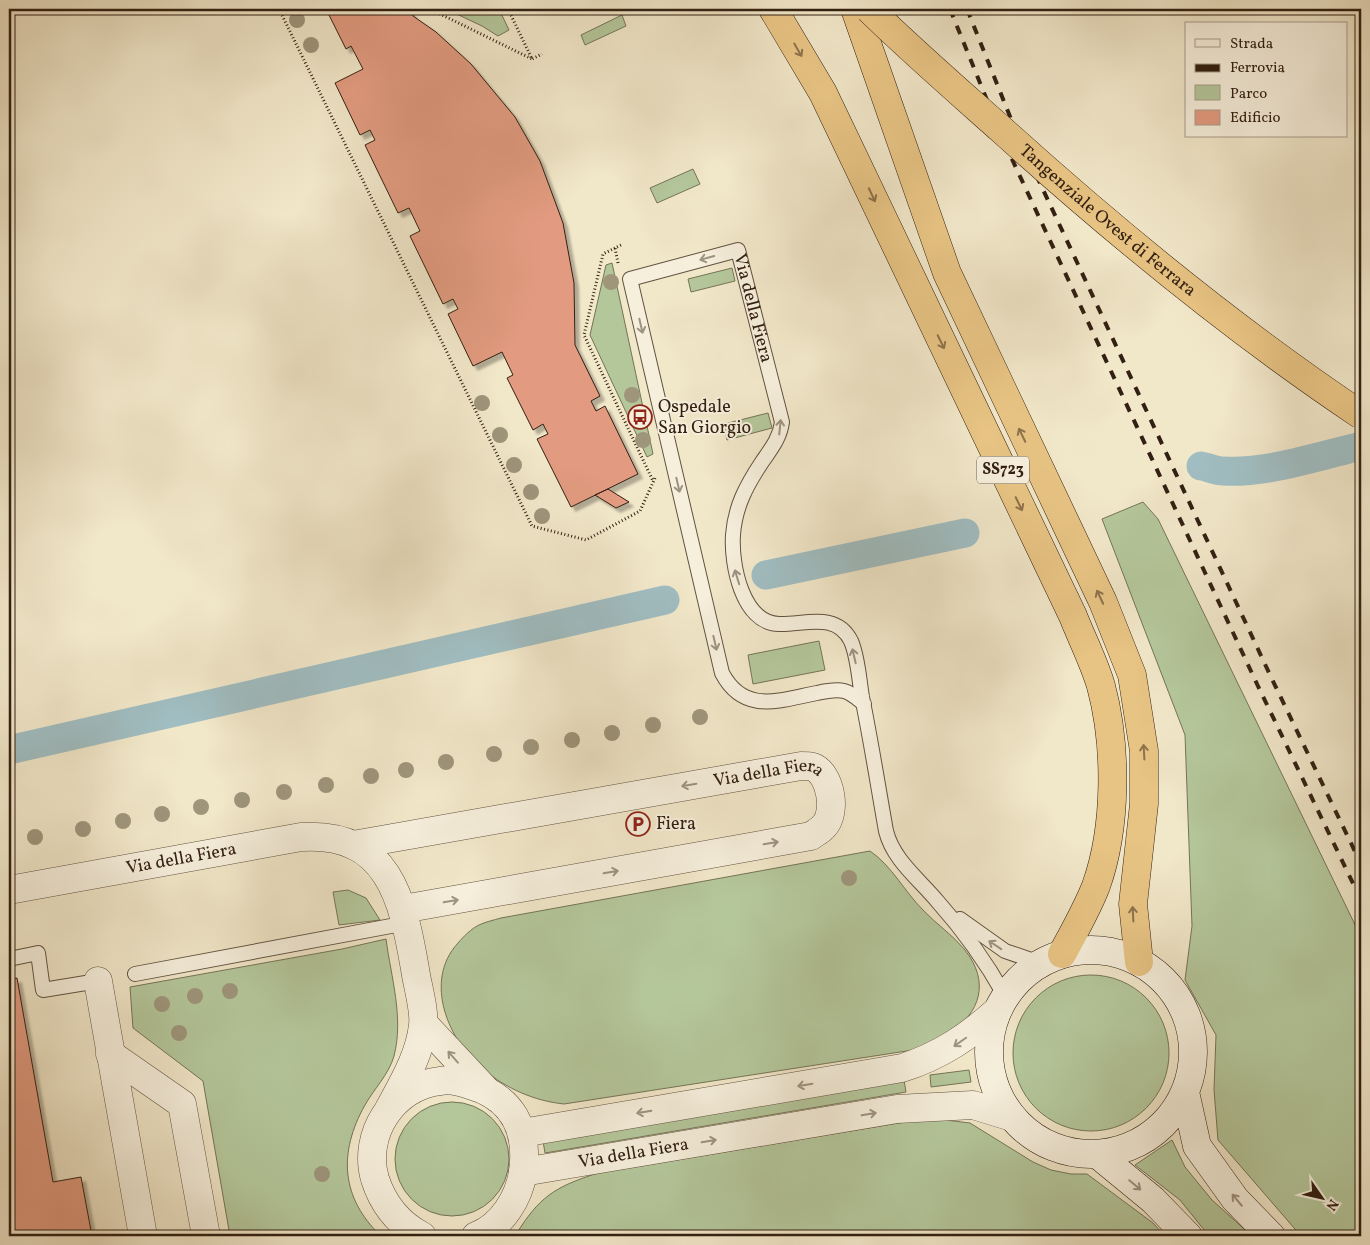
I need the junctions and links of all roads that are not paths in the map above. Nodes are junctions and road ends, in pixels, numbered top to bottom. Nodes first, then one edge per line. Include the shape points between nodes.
1 (773, 9) edge
2 (855, 9) edge
3 (869, 9) edge
4 (1361, 415) edge
5 (864, 704) junction
6 (353, 845) junction
7 (9, 890) edge
8 (938, 901) junction
9 (405, 916) junction
10 (1051, 958) junction
11 (9, 959) edge
12 (1139, 962) junction
13 (135, 974) dead end
14 (98, 981) joint
15 (1001, 1004) junction
16 (424, 1024) junction
17 (110, 1054) junction
18 (485, 1089) junction
19 (1184, 1092) junction
20 (389, 1109) junction
21 (1012, 1117) junction
22 (522, 1133) junction
23 (1098, 1154) junction
24 (523, 1172) junction
25 (496, 1228) edge
26 (143, 1236) edge
27 (206, 1236) edge
28 (422, 1236) edge
29 (476, 1236) edge
30 (1188, 1236) edge
31 (1270, 1236) edge

1 -> 10 highway, SS723 via 823,93 1073,616 1100,685 1112,753 1111,802 1104,856 1096,886
12 -> 2 highway, SS723 via 1133,904 1144,804 1144,751 1132,675 1103,602 947,273
3 - 4 highway, Tangenziale Ovest di Ferrara, bridge via 1122,236 1253,340
5 -> 5 lane, Via della Fiera via 850,640 842,631 823,621 779,624 766,621 753,611 745,598 735,570 733,536 736,509 780,432 782,422 738,250 630,279 722,673 734,692 746,699 762,702 831,690 843,691
5 - 8 lane, Via della Fiera via 888,839 901,861
6 - 7 street, Via della Fiera via 326,836 301,837
6 - 9 street, Via della Fiera via 372,859 391,882
9 -> 6 street, Via della Fiera via 811,836 825,826 832,812 832,798 822,774 814,767 801,766
10 -> 8 lane via 1005,951
8 - 15 lane via 973,944
9 - 13 lane, Via della Fiera
9 - 16 street, Via della Fiera
10 - 12 street, Via della Fiera via 1088,950 1115,953
10 - 15 street, Via della Fiera via 1020,978
11 - 14 lane via 38,953 43,990
12 - 19 street, Via della Fiera via 1164,980 1181,1004 1188,1023 1192,1062
14 - 17 street
15 - 21 street, Via della Fiera via 990,1038 989,1066 997,1094
15 -> 22 street, Via della Fiera via 974,1032 951,1048 902,1068
18 -> 16 street, Via della Fiera
16 - 20 street, Via della Fiera via 411,1066
17 - 26 street
17 - 27 street via 182,1104
18 - 20 street, Via della Fiera via 440,1080 420,1086
18 - 22 street, Via della Fiera via 516,1117
19 - 23 street, Via della Fiera via 1170,1116 1150,1135 1125,1148
31 -> 19 street, Via della Fiera via 1236,1199 1198,1146
20 - 28 street, Via della Fiera via 374,1136 372,1168 383,1200 400,1220
21 - 23 street, Via della Fiera via 1036,1139 1066,1151
24 -> 21 street, Via della Fiera via 898,1109 973,1105
22 - 24 street, Via della Fiera via 525,1145
23 -> 30 street via 1153,1200
24 - 25 street, Via della Fiera via 513,1204
25 - 29 street, Via della Fiera

